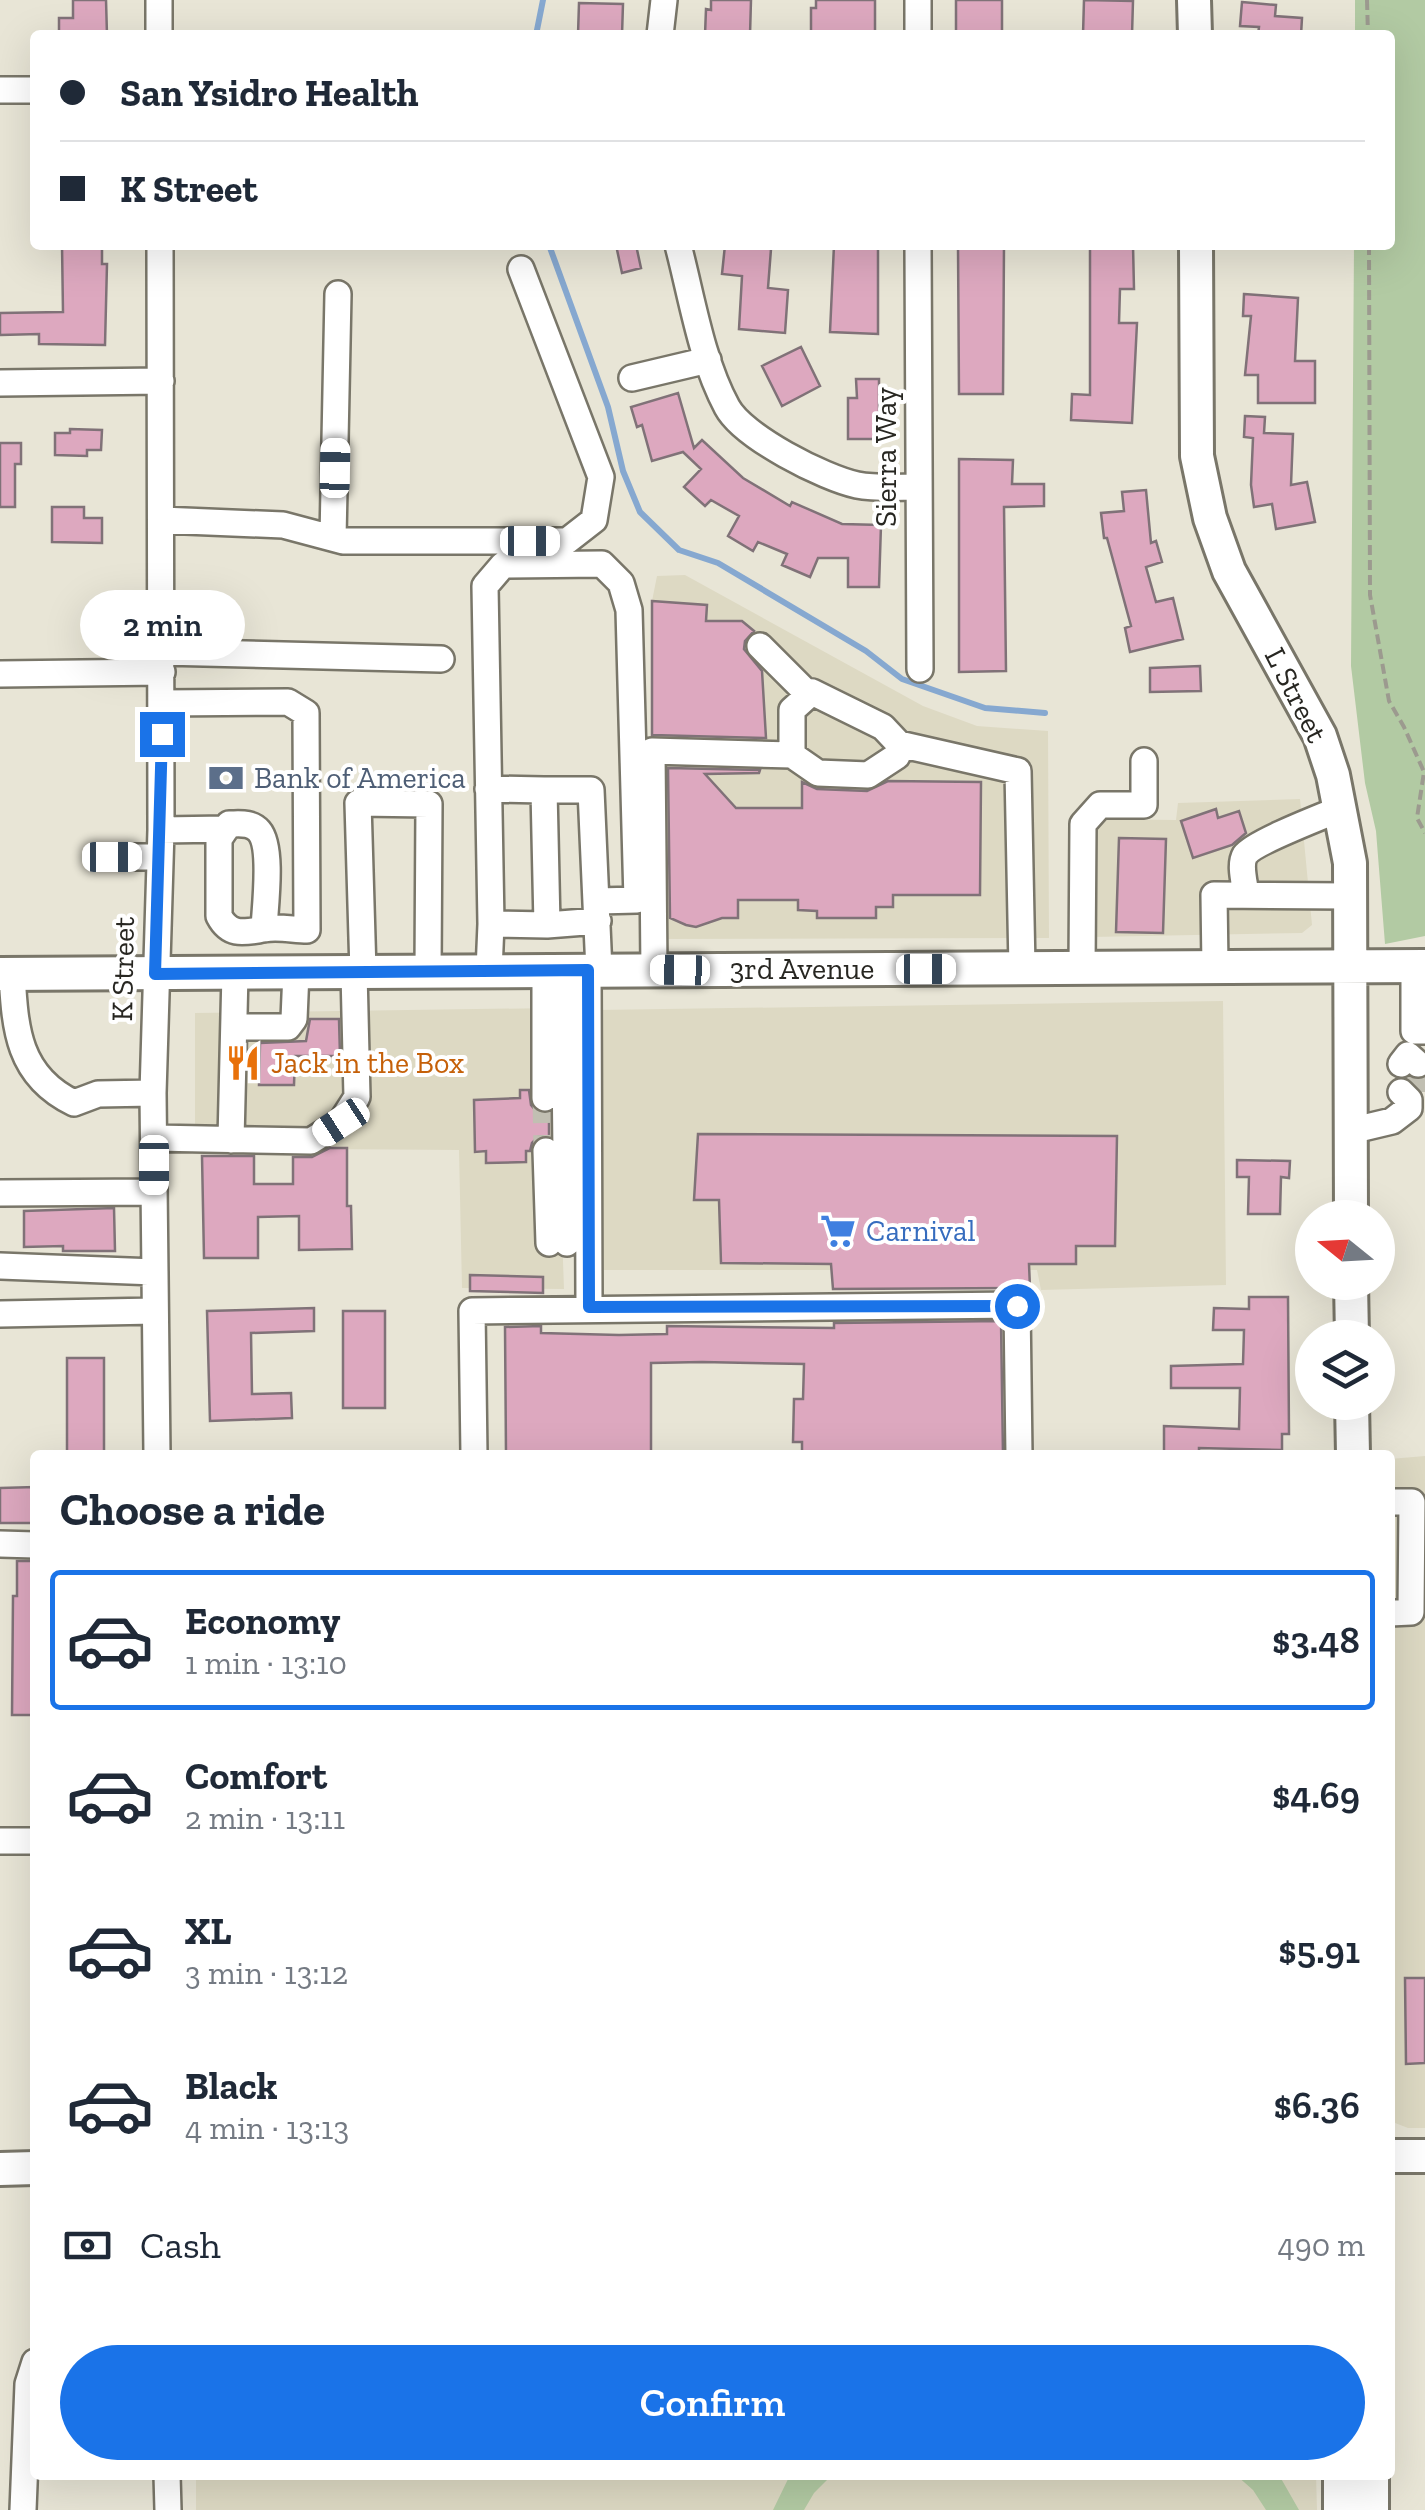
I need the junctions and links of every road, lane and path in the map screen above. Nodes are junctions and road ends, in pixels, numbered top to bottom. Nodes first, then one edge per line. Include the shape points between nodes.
1 (159, 0) edge
2 (664, 0) edge
3 (918, 0) edge
4 (1194, 0) edge
5 (1368, 0) edge
6 (159, 30) edge
7 (661, 30) edge
8 (918, 30) edge
9 (1194, 30) edge
10 (1368, 30) edge
11 (0, 90) edge
12 (30, 90) edge
13 (160, 250) edge
14 (679, 250) edge
15 (918, 250) edge
16 (1196, 250) edge
17 (1369, 250) edge
18 (521, 269) dead end
19 (338, 294) dead end
20 (708, 360) junction
21 (632, 378) dead end
22 (161, 381) junction
23 (0, 383) edge
24 (919, 487) junction
25 (161, 520) junction
26 (334, 538) junction
27 (760, 646) dead end
28 (441, 659) dead end
29 (162, 662) junction
30 (920, 669) dead end
31 (0, 674) edge
32 (808, 695) junction
33 (162, 702) junction
34 (899, 744) junction
35 (792, 756) junction
36 (1144, 761) dead end
37 (634, 787) junction
38 (488, 789) junction
39 (544, 790) junction
40 (591, 790) junction
41 (1340, 809) junction
42 (161, 830) junction
43 (226, 830) junction
44 (1425, 833) edge
45 (112, 857) dead end
46 (159, 857) junction
47 (1246, 895) junction
48 (1350, 896) junction
49 (598, 911) junction
50 (491, 924) junction
51 (547, 925) junction
52 (277, 929) junction
53 (1349, 966) junction
54 (1419, 966) edge
55 (1215, 967) junction
56 (1022, 968) junction
57 (1082, 968) junction
58 (654, 970) junction
59 (428, 971) junction
60 (488, 971) junction
61 (574, 971) junction
62 (235, 972) junction
63 (292, 972) junction
64 (358, 972) junction
65 (6, 974) edge
66 (155, 974) junction
67 (234, 1027) junction
68 (1414, 1049) edge
69 (153, 1093) junction
70 (545, 1098) tunnel mouth
71 (1412, 1100) edge
72 (1350, 1132) junction
73 (154, 1138) junction
74 (231, 1140) junction
75 (546, 1151) tunnel mouth
76 (154, 1192) junction
77 (0, 1193) edge
78 (1351, 1200) edge
79 (0, 1266) edge
80 (155, 1272) junction
81 (589, 1307) junction
82 (156, 1312) junction
83 (0, 1314) edge
84 (1352, 1420) edge
85 (157, 1450) edge
86 (474, 1450) edge
87 (1019, 1450) edge
88 (1353, 1450) edge
89 (1409, 1502) edge
90 (0, 1544) edge
91 (30, 1545) edge
92 (1409, 1612) edge
93 (0, 1841) edge
94 (30, 1841) edge
95 (1395, 2156) edge
96 (1425, 2156) edge
97 (30, 2168) edge
98 (0, 2169) edge
99 (30, 2378) edge
100 (167, 2480) edge
101 (1340, 2480) edge
102 (1372, 2480) edge
103 (23, 2510) edge
104 (168, 2510) edge
105 (1340, 2510) edge
106 (1372, 2510) edge

1 - 6 street
2 - 7 street
3 - 8 street
4 - 9 main road
5 - 10 path
11 - 12 street
13 - 22 street, K Street
14 - 20 street
15 - 24 street, Sierra Way
16 - 41 main road, L Street via 1196,456 1210,518 1228,570 1320,736
17 - 44 path via 1370,595 1388,701 1424,772 1418,818
18 - 26 street via 601,477 594,520 567,541
19 - 26 street
20 - 21 street
20 - 24 street via 728,411 768,446 851,484
22 - 23 street
22 - 25 street, K Street
24 - 30 street, Sierra Way
25 - 26 street via 283,526
25 - 29 street, K Street
27 - 32 street
28 - 29 street
29 - 31 street
29 - 33 street, K Street
32 - 34 street via 884,727
32 - 35 street via 792,710
33 - 42 street, K Street
33 - 52 street via 288,702 306,712 308,930
34 - 35 street via 897,756 868,775 818,773
34 - 56 street via 1018,770
35 - 58 street via 652,751
36 - 57 street via 1144,805 1100,806 1083,824
37 - 38 street via 630,610 621,582 602,564 503,565 485,586
37 - 40 street
37 - 49 street via 637,900
38 - 39 street
38 - 50 street
39 - 40 street
39 - 51 street
40 - 49 street
41 - 47 street via 1246,855
41 - 48 main road, L Street
42 - 43 street
42 - 46 street, K Street
43 - 52 street via 229,824 249,824 261,833
43 - 52 street via 219,839 224,926 251,933
45 - 46 street
46 - 66 street, K Street
47 - 48 street
47 - 55 street via 1214,895
48 - 53 main road, L Street
49 - 51 street
49 - 61 street
50 - 51 street
50 - 60 street
52 - 63 street
53 - 54 main road, 3rd Avenue
53 - 55 main road, 3rd Avenue
53 - 72 main road, L Street
54 - 68 street
55 - 57 main road, 3rd Avenue
56 - 57 main road, 3rd Avenue
56 - 58 main road, 3rd Avenue
58 - 61 main road, 3rd Avenue
59 - 60 main road, 3rd Avenue
59 - 64 main road, 3rd Avenue
59 - 64 street via 429,804 358,803
60 - 61 main road, 3rd Avenue
61 - 70 street
61 - 75 street via 558,1243
61 - 81 street
62 - 63 main road, 3rd Avenue
62 - 66 main road, 3rd Avenue
62 - 67 street
63 - 64 main road, 3rd Avenue
63 - 67 street via 294,1018 288,1027
64 - 74 street via 357,1097 341,1122 311,1141
65 - 66 main road, 3rd Avenue
65 - 69 street via 30,1067 61,1097 74,1103 98,1094
66 - 69 street, K Street
67 - 74 street
69 - 73 street, K Street
71 - 72 street via 1392,1121
72 - 78 main road, L Street
73 - 74 street
73 - 76 street, K Street
76 - 77 street
76 - 80 street, K Street
79 - 80 street
80 - 82 street, K Street
81 - 86 street via 472,1310
81 - 87 street via 1017,1306
82 - 83 street
82 - 85 street, K Street
84 - 88 main road
89 - 92 street
90 - 91 street
93 - 94 street
95 - 96 main road
97 - 98 main road
99 - 103 street
100 - 104 street
101 - 105 main road
102 - 106 main road

